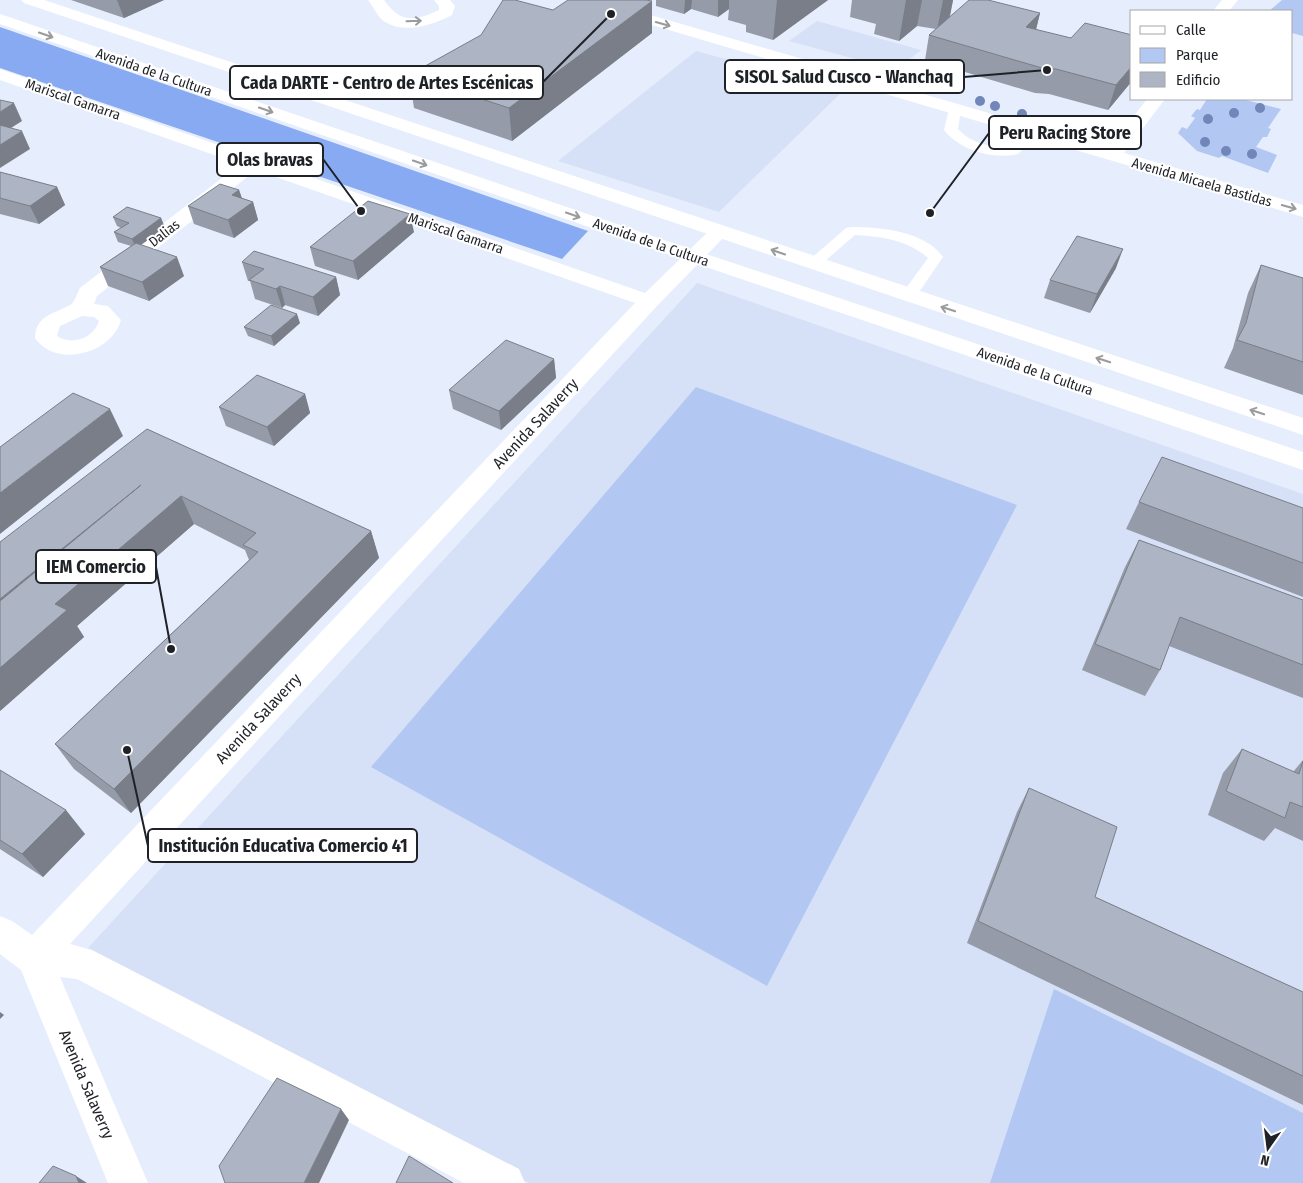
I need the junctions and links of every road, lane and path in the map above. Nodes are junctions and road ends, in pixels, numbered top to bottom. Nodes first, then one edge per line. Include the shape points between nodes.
1 (30, 0) edge
2 (376, 0) edge
3 (442, 0) edge
4 (582, 0) edge
5 (1230, 0) edge
6 (1222, 10) edge
7 (0, 19) edge
8 (0, 74) edge
9 (1155, 100) edge
10 (955, 109) junction
11 (1034, 132) junction
12 (1113, 155) junction
13 (255, 162) junction
14 (1303, 211) edge
15 (719, 232) junction
16 (693, 256) junction
17 (813, 264) junction
18 (909, 296) junction
19 (649, 301) junction
20 (81, 309) dead end
21 (1303, 427) edge
22 (1303, 461) edge
23 (0, 933) edge
24 (34, 958) junction
25 (128, 1183) edge
26 (505, 1183) edge

1 - 15 street, Avenida de la Cultura
2 -> 3 street via 389,17 415,22 437,18 446,12 447,6
4 -> 10 street, Avenida Micaela Bastidas
5 - 6 street
7 -> 16 street, Avenida de la Cultura
8 - 13 street, Mariscal Gamarra
9 - 12 street
10 - 11 street, Avenida Micaela Bastidas
10 - 11 lane via 951,130 959,140 992,151 1013,151
11 - 12 street, Avenida Micaela Bastidas
12 -> 14 street, Avenida Micaela Bastidas
13 - 19 street, Mariscal Gamarra
13 - 20 street, Dalias via 88,293
15 - 16 street
17 -> 15 street, Avenida de la Cultura
16 - 19 street
16 - 22 street, Avenida de la Cultura
17 - 18 street, Avenida de la Cultura
17 - 18 lane via 851,231 877,231 928,248 936,256
21 -> 18 street, Avenida de la Cultura
19 - 24 street, Avenida Salaverry
23 - 24 street
24 - 25 street, Avenida Salaverry
24 - 26 street via 80,962

